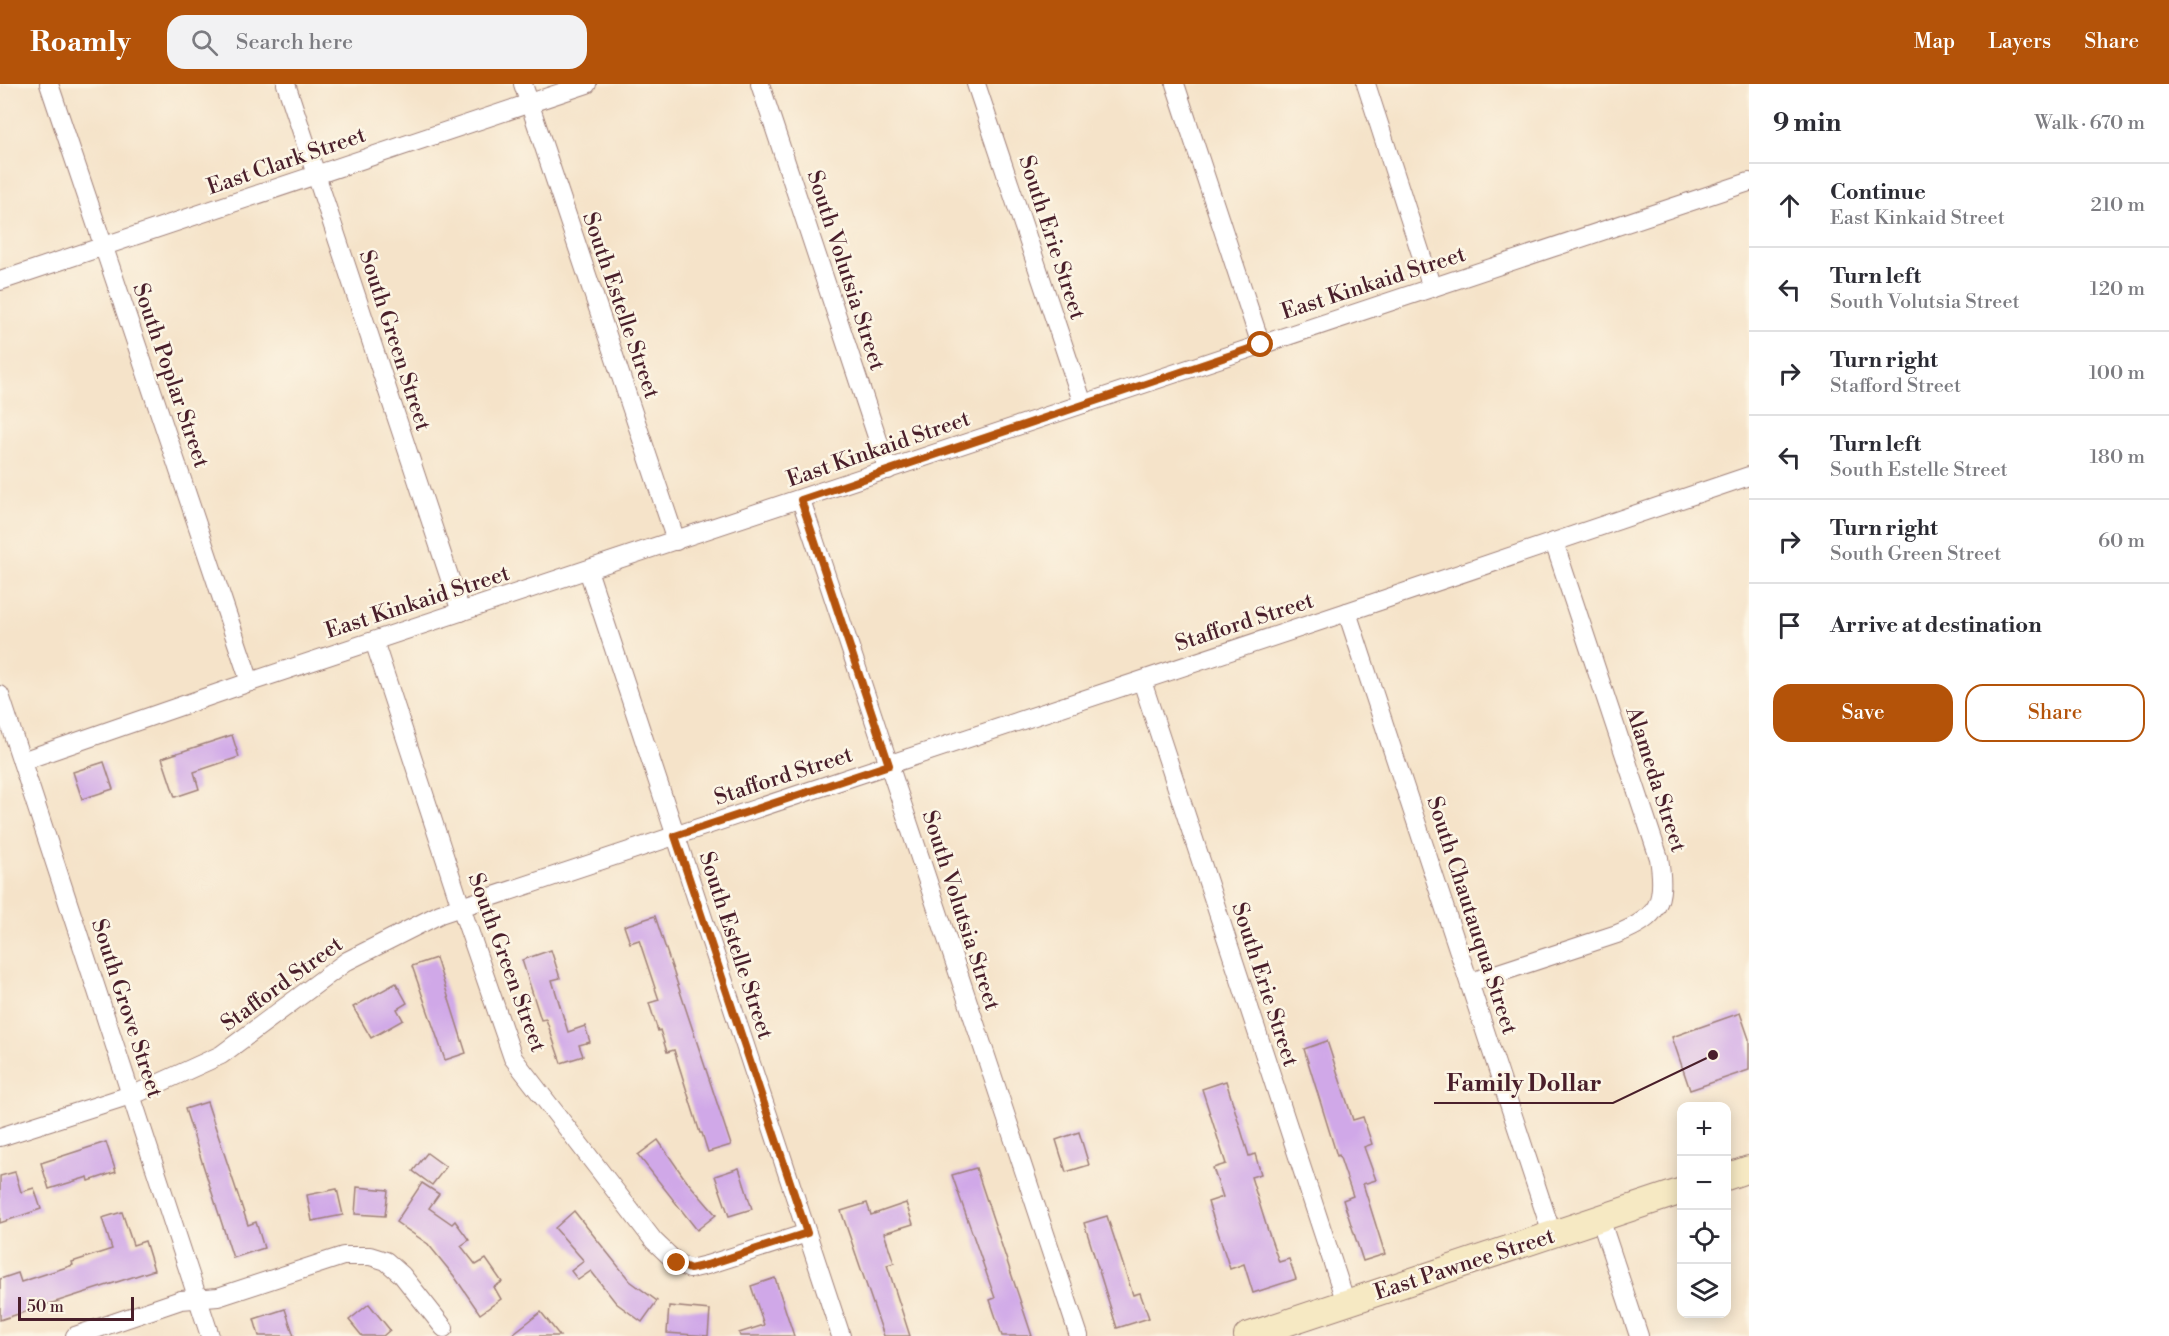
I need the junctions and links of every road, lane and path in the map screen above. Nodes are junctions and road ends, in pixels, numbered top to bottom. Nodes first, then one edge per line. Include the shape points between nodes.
1 (49, 84) edge
2 (286, 84) edge
3 (523, 84) edge
4 (587, 84) edge
5 (760, 84) edge
6 (976, 84) edge
7 (1175, 84) edge
8 (1366, 84) edge
9 (529, 103) junction
10 (316, 175) junction
11 (1749, 182) edge
12 (104, 246) junction
13 (0, 281) edge
14 (1432, 288) junction
15 (1261, 345) junction
16 (1083, 404) junction
17 (888, 470) junction
18 (1749, 476) edge
19 (801, 500) junction
20 (676, 541) junction
21 (1554, 542) junction
22 (588, 570) junction
23 (461, 612) junction
24 (1347, 612) junction
25 (374, 641) junction
26 (1142, 681) junction
27 (250, 682) junction
28 (0, 695) edge
29 (22, 761) junction
30 (889, 765) junction
31 (675, 836) junction
32 (461, 907) junction
33 (1470, 982) junction
34 (131, 1094) junction
35 (0, 1137) edge
36 (1749, 1169) edge
37 (1731, 1175) edge
38 (1677, 1193) edge
39 (1600, 1218) junction
40 (807, 1233) junction
41 (1552, 1234) junction
42 (198, 1299) junction
43 (1346, 1303) junction
44 (444, 1329) dead end
45 (75, 1336) edge
46 (210, 1336) edge
47 (841, 1336) edge
48 (1079, 1336) edge
49 (1247, 1336) edge
50 (1639, 1336) edge

1 - 12 street, South Poplar Street
2 - 10 street, South Green Street
3 - 9 street, South Estelle Street
4 - 9 street, East Clark Street
5 - 17 street, South Volutsia Street
6 - 16 street, South Erie Street
7 - 15 street
8 - 14 street
9 - 10 street, East Clark Street
9 - 20 street, South Estelle Street
10 - 12 street, East Clark Street
10 - 23 street, South Green Street
11 - 14 street, East Kinkaid Street
12 - 13 street, East Clark Street
12 - 27 street, South Poplar Street
14 - 15 street, East Kinkaid Street
15 - 16 street, East Kinkaid Street
16 - 17 street, East Kinkaid Street
17 - 19 street, East Kinkaid Street
18 - 21 street, Stafford Street
19 - 20 street, East Kinkaid Street
19 - 30 street, South Volutsia Street
20 - 22 street, East Kinkaid Street
21 - 24 street, Stafford Street
21 - 33 street, Alameda Street via 1659,858 1661,895 1655,910 1639,925
22 - 23 street, East Kinkaid Street
22 - 31 street, South Estelle Street
23 - 25 street, East Kinkaid Street
24 - 26 street, Stafford Street
24 - 33 street, South Chautauqua Street
25 - 27 street, East Kinkaid Street
25 - 32 street, South Green Street
26 - 30 street, Stafford Street
26 - 43 street, South Erie Street
27 - 29 street, East Kinkaid Street
28 - 29 street, South Grove Street
29 - 34 street, South Grove Street
30 - 31 street, Stafford Street
30 - 48 street, South Volutsia Street
31 - 32 street, Stafford Street
31 - 40 street, South Estelle Street
32 - 34 street, Stafford Street via 347,961 221,1055
32 - 40 street, South Green Street via 513,1058 667,1255 690,1269
33 - 41 street, South Chautauqua Street
34 - 35 street, Stafford Street
34 - 42 street, South Grove Street
36 - 37 main road
38 - 39 main road, East Pawnee Street
39 - 41 main road, East Pawnee Street
39 - 50 street
40 - 47 street, South Estelle Street
41 - 43 main road, East Pawnee Street
42 - 44 street via 218,1297 343,1256 370,1256 386,1261 402,1275
42 - 45 street via 181,1300
42 - 46 street, South Grove Street
43 - 49 main road, East Pawnee Street

